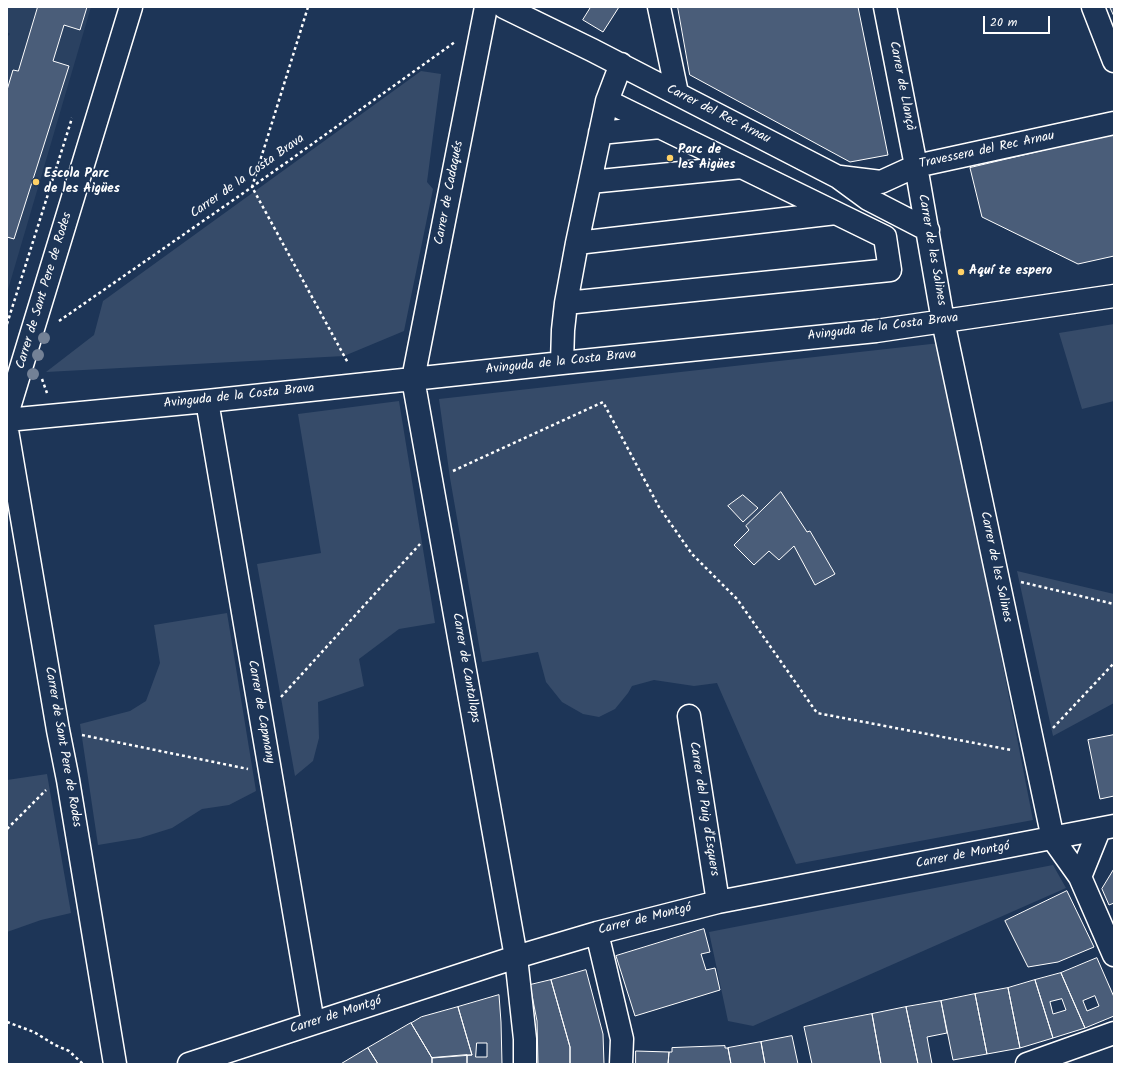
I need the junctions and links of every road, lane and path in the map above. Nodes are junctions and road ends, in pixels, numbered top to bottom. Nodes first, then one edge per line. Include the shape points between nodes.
1 (131, 7) edge
2 (308, 7) edge
3 (486, 7) edge
4 (504, 7) edge
5 (659, 7) edge
6 (885, 7) edge
7 (1093, 7) edge
8 (480, 41) junction
9 (1114, 61) edge
10 (621, 64) junction
11 (677, 93) junction
12 (607, 101) junction
13 (73, 113) dead end
14 (1114, 123) edge
15 (660, 127) junction
16 (600, 133) junction
17 (916, 166) junction
18 (742, 167) junction
19 (838, 177) junction
20 (590, 182) junction
21 (252, 186) junction
22 (836, 213) junction
23 (928, 230) junction
24 (577, 243) junction
25 (1114, 296) edge
26 (566, 303) junction
27 (943, 321) junction
28 (56, 323) dead end
29 (7, 324) edge
30 (562, 363) junction
31 (348, 364) dead end
32 (413, 379) junction
33 (207, 401) junction
34 (7, 414) edge
35 (7, 420) edge
36 (7, 430) edge
37 (431, 481) junction
38 (439, 522) junction
39 (999, 587) junction
40 (1114, 604) edge
41 (1114, 663) edge
42 (688, 716) dead end
43 (261, 720) junction
44 (75, 734) dead end
45 (1034, 748) junction
46 (270, 773) junction
47 (48, 788) dead end
48 (1106, 828) edge
49 (7, 829) edge
50 (1053, 839) junction
51 (1080, 878) junction
52 (718, 902) junction
53 (597, 933) junction
54 (1114, 955) edge
55 (516, 957) junction
56 (7, 1022) edge
57 (314, 1023) junction
58 (1114, 1033) edge
59 (83, 1064) edge
60 (115, 1064) edge
61 (189, 1064) edge
62 (525, 1064) edge
63 (621, 1064) edge
64 (1027, 1064) edge

1 - 34 street, Carrer de Sant Pere de Rodes
2 - 21 path
3 - 8 street, Carrer de Cadaqués
4 - 10 street, Carrer del Rec Arnau
5 - 11 street
6 - 17 street, Carrer de Llançà
7 - 9 street
8 - 21 path, Carrer de la Costa Brava via 461,38
8 - 32 street, Carrer de Cadaqués
10 - 11 street, Carrer del Rec Arnau
10 - 12 street
11 - 19 street, Carrer del Rec Arnau
12 - 15 street
12 - 16 street
13 - 29 path
14 - 17 street, Travessera del Rec Arnau
15 - 16 street
15 - 18 street
16 - 20 street
17 - 19 street, Travessera del Rec Arnau via 881,182
17 - 23 street, Carrer de les Salines
18 - 20 street
18 - 22 street
19 - 23 street, Carrer del Rec Arnau via 868,198
20 - 24 street
21 - 28 path, Carrer de la Costa Brava
21 - 31 path
22 - 24 street
22 - 26 street via 885,237 890,270
23 - 27 street, Carrer de les Salines
24 - 26 street
25 - 27 street, Avinguda de la Costa Brava
26 - 30 street
27 - 30 street, Avinguda de la Costa Brava via 876,331
27 - 39 street, Carrer de les Salines
30 - 32 street, Avinguda de la Costa Brava
32 - 33 street, Avinguda de la Costa Brava
32 - 37 street, Carrer de Cantallops
33 - 35 street, Avinguda de la Costa Brava
33 - 43 street, Carrer de Capmany
36 - 60 street, Carrer de Sant Pere de Rodes
37 - 38 street, Carrer de Cantallops
37 - 45 path via 603,402 667,519 692,554 737,599 817,713 1021,752
38 - 43 path
38 - 55 street, Carrer de Cantallops
39 - 40 path via 1021,582
39 - 45 street, Carrer de les Salines
41 - 45 path
42 - 52 street, Carrer del Puig d'Esquers
43 - 46 street, Carrer de Capmany
44 - 46 path
45 - 50 street, Carrer de les Salines
46 - 57 street, Carrer de Capmany
47 - 49 path
48 - 50 street, Carrer de Montgó
48 - 51 street
50 - 51 street, Carrer de les Salines
50 - 52 street, Carrer de Montgó
51 - 54 street, Carrer de les Salines
52 - 53 street, Carrer de Montgó
53 - 55 street, Carrer de Montgó
53 - 63 street via 622,1039
55 - 57 street, Carrer de Montgó
55 - 62 street, Carrer de Cantallops via 525,1039
56 - 59 path via 34,1032 69,1051
57 - 61 street, Carrer de Montgó
58 - 64 street

